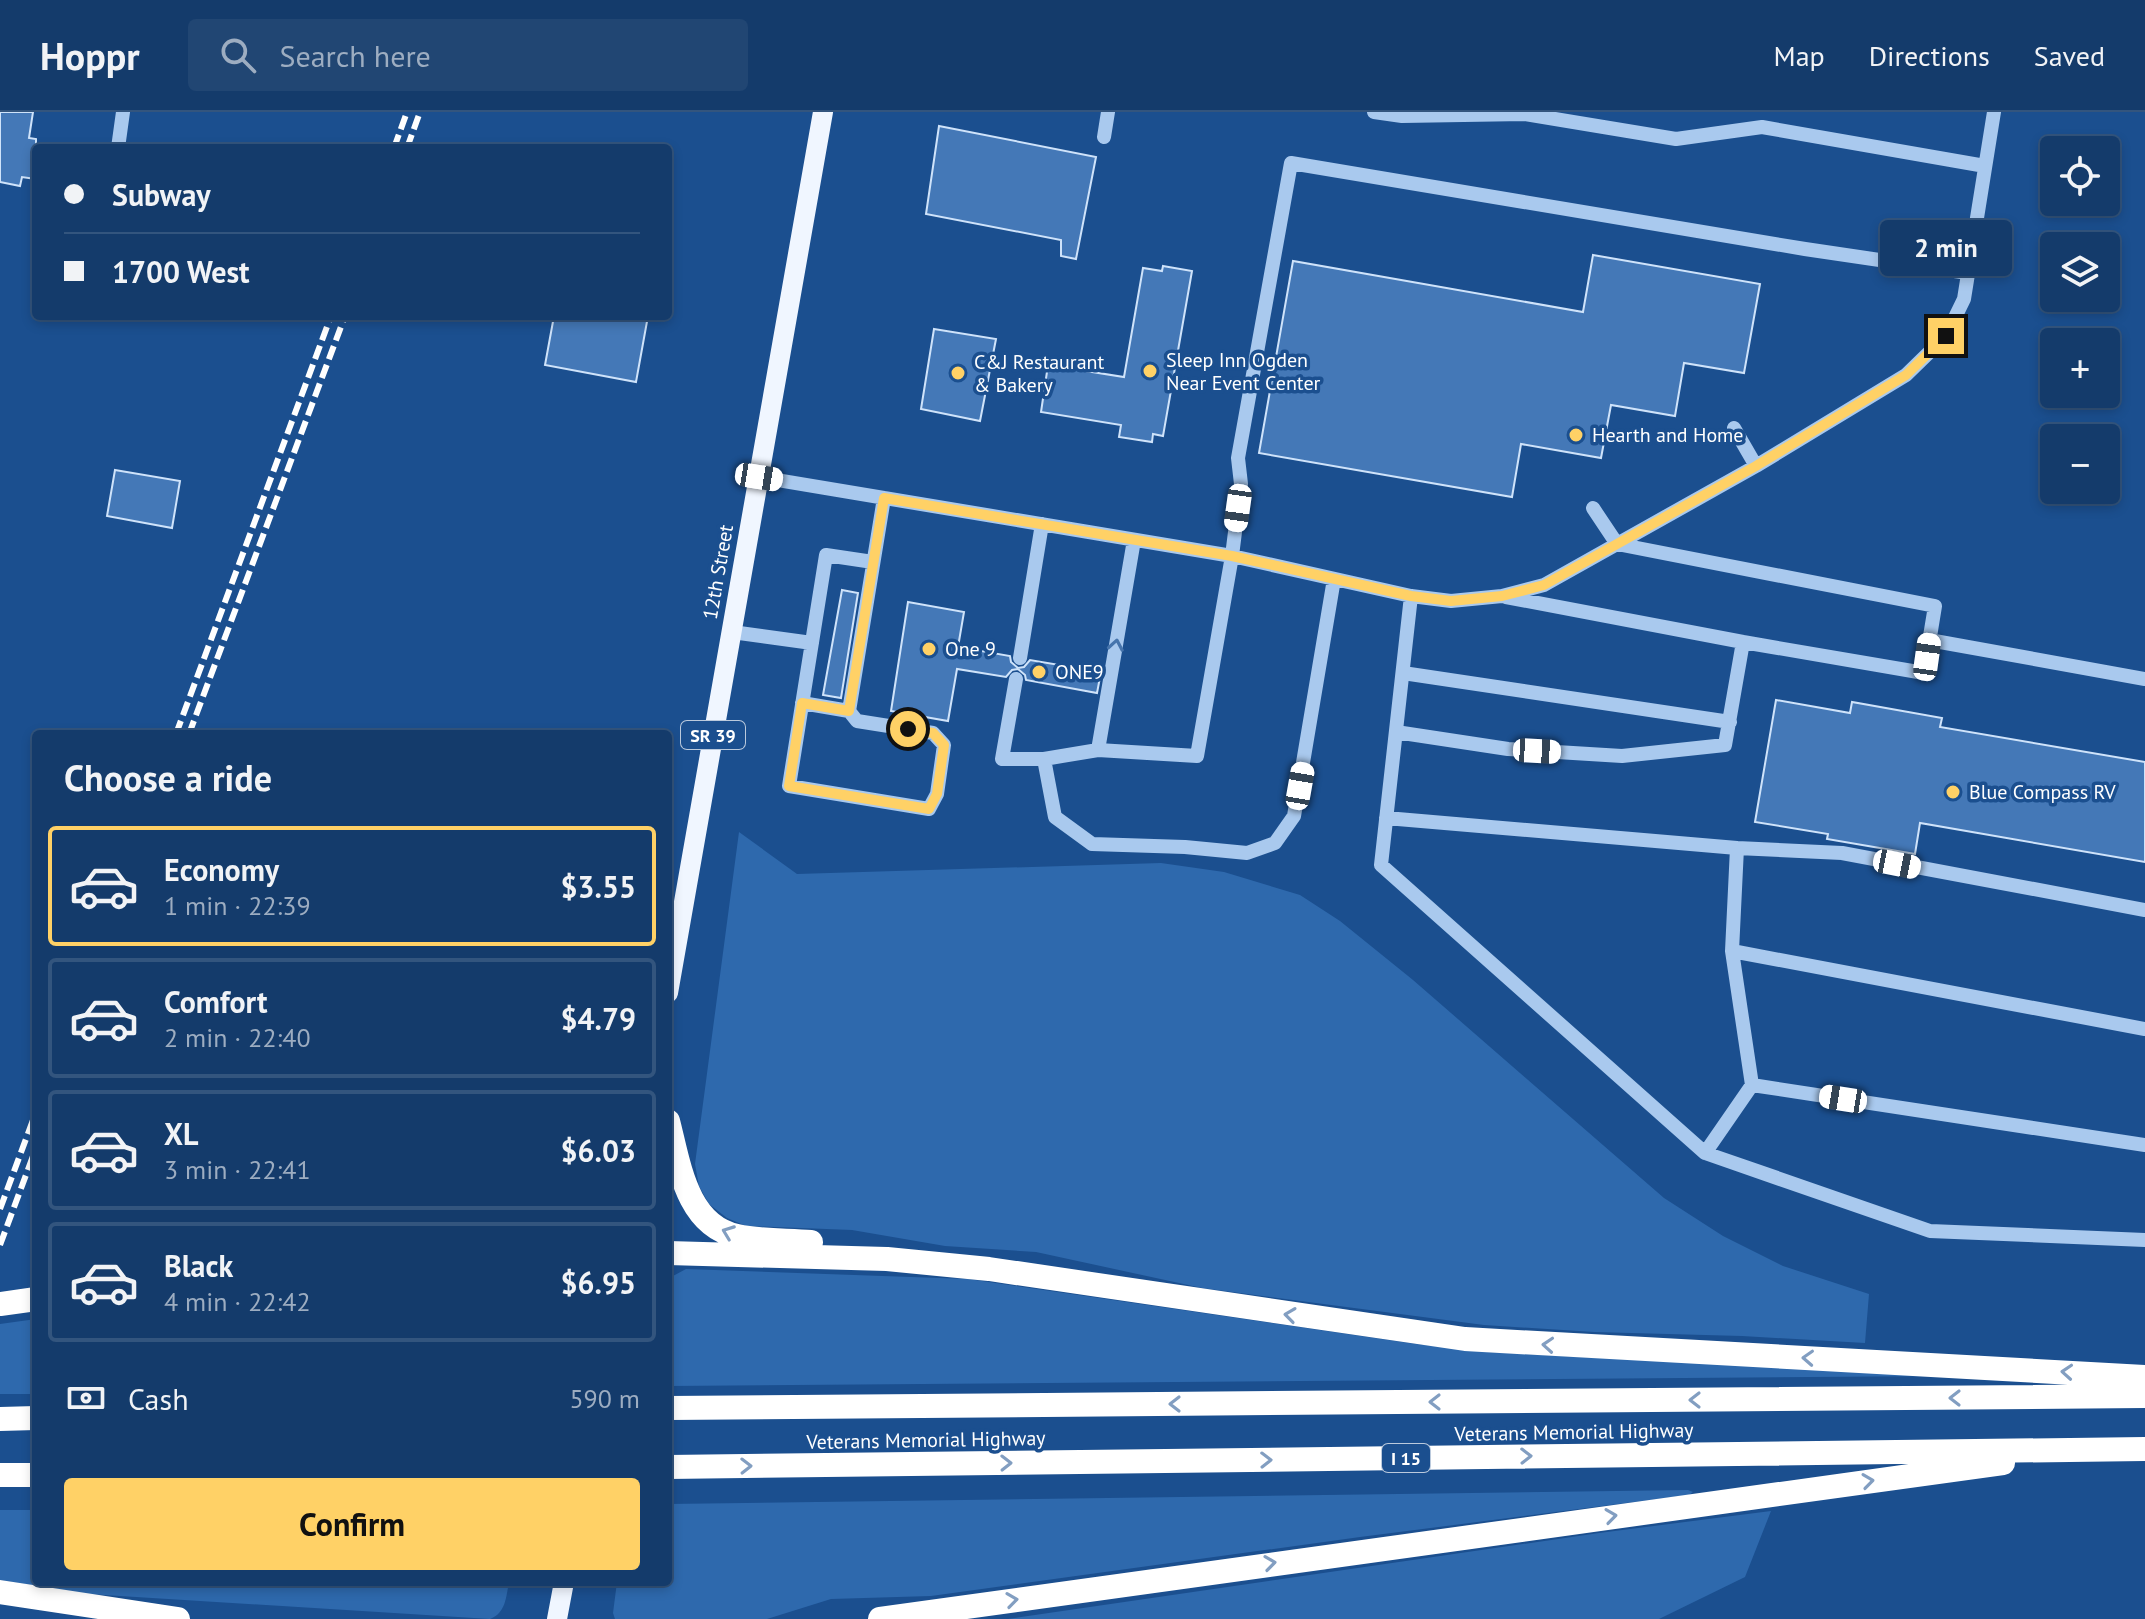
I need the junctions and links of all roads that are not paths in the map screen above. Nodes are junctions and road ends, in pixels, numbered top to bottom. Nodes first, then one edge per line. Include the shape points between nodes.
1 (123, 112) edge
2 (823, 112) edge
3 (1108, 112) edge
4 (1374, 112) edge
5 (1994, 112) edge
6 (1431, 114) edge
7 (1104, 137) dead end
8 (119, 144) edge
9 (1985, 166) junction
10 (1968, 273) junction
11 (1734, 428) dead end
12 (1756, 466) junction
13 (759, 477) junction
14 (884, 498) junction
15 (1593, 508) dead end
16 (1042, 524) junction
17 (1134, 540) junction
18 (1617, 544) junction
19 (1232, 556) junction
20 (873, 562) junction
21 (1334, 579) junction
22 (1411, 596) junction
23 (1502, 596) junction
24 (732, 632) junction
25 (1929, 640) junction
26 (1743, 642) junction
27 (812, 643) junction
28 (1020, 658) dead end
29 (1403, 673) junction
30 (1016, 679) dead end
31 (2145, 679) edge
32 (802, 703) junction
33 (849, 711) junction
34 (1730, 722) junction
35 (1396, 732) junction
36 (1098, 750) junction
37 (1044, 759) junction
38 (1386, 818) junction
39 (1737, 848) junction
40 (2145, 910) edge
41 (1732, 951) junction
42 (672, 970) edge
43 (2145, 1029) edge
44 (1752, 1085) junction
45 (672, 1135) edge
46 (2145, 1145) edge
47 (1705, 1153) junction
48 (2145, 1240) edge
49 (672, 1253) edge
50 (887, 1259) junction
51 (32, 1300) edge
52 (0, 1304) edge
53 (2145, 1377) edge
54 (2145, 1396) edge
55 (672, 1408) edge
56 (32, 1418) edge
57 (0, 1419) edge
58 (2106, 1449) junction
59 (2145, 1449) edge
60 (672, 1467) edge
61 (0, 1475) edge
62 (32, 1475) edge
63 (563, 1586) edge
64 (0, 1592) edge
65 (178, 1619) edge
66 (557, 1619) edge
67 (880, 1619) edge

1 - 8 street
2 - 13 main road, 12th Street / SR 39
3 - 7 street
4 - 6 street
5 - 9 street
6 - 9 street via 1525,114 1676,139 1762,127
9 - 10 street
10 - 12 street via 1964,299 1946,336 1906,375
10 - 19 street via 1291,163 1238,458 1241,484
11 - 12 street
12 - 18 street
13 - 14 street
13 - 24 main road, 12th Street / SR 39
14 - 16 street
14 - 20 street
15 - 18 street
16 - 17 street
16 - 28 street
17 - 19 street
36 -> 17 street
18 - 23 street via 1544,585
18 - 25 street via 1935,606
19 - 21 street
19 - 36 street via 1197,756
20 - 27 street via 826,555
20 - 33 street
21 - 22 street
21 - 37 street via 1294,816 1275,843 1247,853 1092,844 1055,817
22 - 23 street via 1451,601
22 - 29 street
23 - 26 street
24 - 27 street
24 - 42 main road, 12th Street / SR 39
25 - 26 street via 1924,673
25 - 31 street
26 - 34 street
27 - 32 street
29 - 34 street
29 - 35 street
30 - 37 street via 1002,759
32 - 33 street
32 - 33 street via 789,786 929,809 937,794 944,745 933,733 857,721
34 - 35 street via 1725,745 1622,756 1508,749
35 - 38 street
36 - 37 street
38 - 39 street
38 - 47 street via 1381,865
39 - 40 street via 1842,853
39 - 41 street
41 - 43 street
41 - 44 street
44 - 46 street
44 - 47 street
50 -> 45 highway via 826,1243 734,1236 714,1226 696,1209
47 - 48 street via 1930,1231
49 - 50 highway
53 -> 50 highway via 1465,1339 989,1269
51 - 52 highway
54 -> 55 highway, Veterans Memorial Highway
56 - 57 highway
58 - 59 highway, Veterans Memorial Highway / I 15
60 -> 58 highway, Veterans Memorial Highway / I 15
67 -> 58 highway
61 - 62 highway
63 - 66 main road
64 - 65 highway

